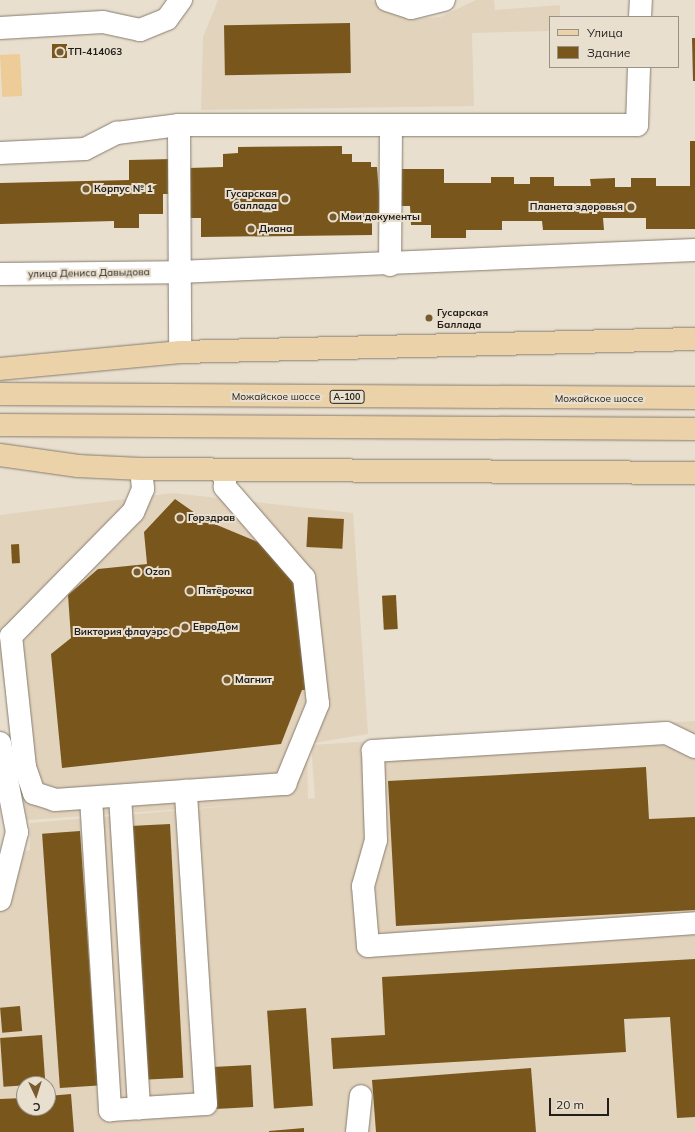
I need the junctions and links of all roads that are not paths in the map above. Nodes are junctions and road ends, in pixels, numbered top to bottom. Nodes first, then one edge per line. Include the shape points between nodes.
1 (181, 0) edge
2 (387, 0) edge
3 (444, 0) edge
4 (641, 0) edge
5 (640, 16) edge
6 (0, 28) edge
7 (639, 68) edge
8 (179, 125) junction
9 (391, 125) junction
10 (0, 153) edge
11 (695, 250) edge
12 (390, 265) junction
13 (178, 272) junction
14 (0, 274) edge
15 (695, 339) edge
16 (180, 352) junction
17 (0, 369) edge
18 (0, 394) edge
19 (695, 398) edge
20 (0, 425) edge
21 (695, 429) edge
22 (0, 455) edge
23 (141, 469) junction
24 (225, 470) junction
25 (695, 474) edge
26 (0, 743) edge
27 (695, 747) edge
28 (186, 791) junction
29 (120, 796) junction
30 (91, 798) junction
31 (8, 835) edge
32 (0, 900) edge
33 (695, 923) edge
34 (361, 1096) dead end
35 (139, 1108) junction
36 (357, 1132) edge

1 - 6 street via 167,18 140,30 103,22
2 - 3 street via 411,8
4 - 5 street
7 - 9 street via 637,125
8 - 9 street
8 - 10 street via 117,133 85,149
8 - 13 street
9 - 12 street
11 - 12 street, улица Дениса Давыдова
12 - 13 street, улица Дениса Давыдова
13 - 14 street, улица Дениса Давыдова
13 - 16 street
15 - 16 main road
16 - 17 main road
18 - 19 main road, Можайское шоссе / А-100
20 - 21 main road
22 - 23 main road via 78,466
23 - 24 main road
23 - 30 street via 143,489 133,512 10,636 25,767 34,793 55,800
24 - 25 main road
24 - 28 street via 224,488 304,578 318,704 285,784
26 - 31 street
27 - 33 street via 666,733 373,751 376,840 363,886 368,946
28 - 29 street
28 - 35 street via 206,1104
29 - 30 street
29 - 35 street
30 - 35 street via 110,1110
31 - 32 street
34 - 36 street

